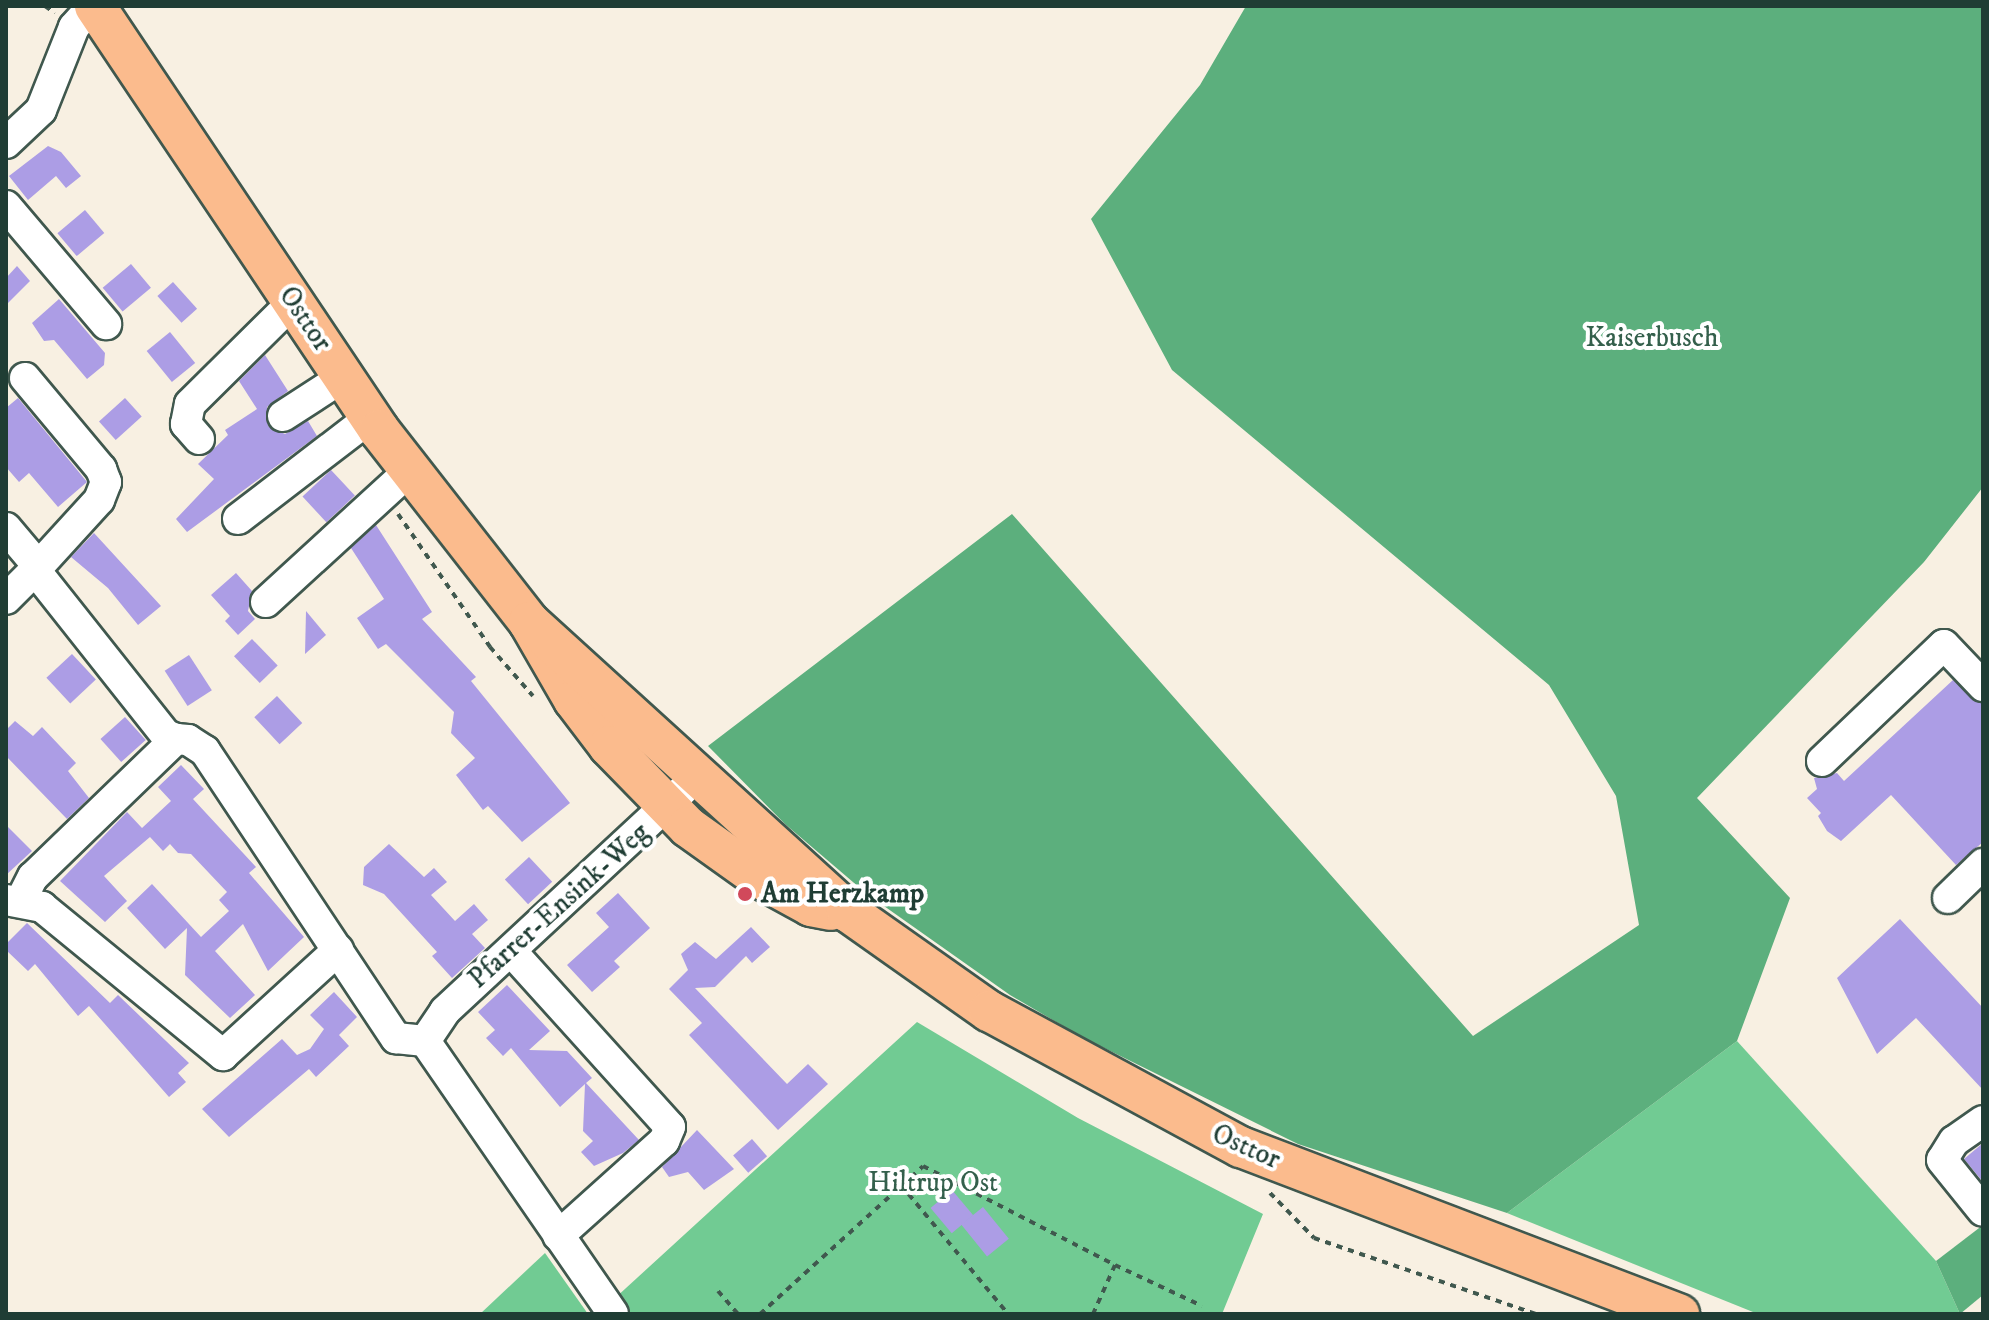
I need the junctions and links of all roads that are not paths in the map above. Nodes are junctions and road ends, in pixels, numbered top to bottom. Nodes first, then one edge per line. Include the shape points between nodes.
1 (94, 6) edge
2 (6, 143) edge
3 (6, 206) edge
4 (293, 302) junction
5 (106, 324) dead end
6 (339, 370) junction
7 (25, 378) dead end
8 (282, 410) dead end
9 (371, 417) junction
10 (199, 439) dead end
11 (410, 470) junction
12 (238, 519) dead end
13 (6, 528) edge
14 (37, 568) junction
15 (6, 599) edge
16 (266, 602) dead end
17 (529, 622) junction
18 (1983, 686) edge
19 (176, 739) junction
20 (1822, 761) dead end
21 (698, 775) junction
22 (667, 807) junction
23 (1983, 864) edge
24 (1948, 898) dead end
25 (13, 901) edge
26 (847, 911) junction
27 (338, 950) junction
28 (511, 951) junction
29 (425, 1041) junction
30 (1983, 1121) edge
31 (1983, 1211) edge
32 (558, 1236) junction
33 (613, 1314) edge
34 (1679, 1314) edge

1 - 2 street via 74,27 41,110
1 - 4 main road, Osttor
3 - 5 street
4 - 6 main road, Osttor
4 - 10 street via 190,404 186,424
6 - 8 street
6 - 9 main road, Osttor
7 - 14 street via 101,469 106,482 99,500
9 - 11 main road, Osttor
9 - 12 street
11 - 16 street
11 - 17 main road, Osttor
13 - 14 street
14 - 15 street
14 - 19 street via 166,735
17 - 21 main road, Osttor
17 - 22 main road, Osttor via 590,723
18 - 20 street via 1944,645
19 - 25 street
19 - 27 street via 205,751
21 - 22 street, Pfarrer-Ensink-Weg
21 - 26 main road, Osttor
22 - 26 main road, Osttor via 758,877 811,906
22 - 28 street, Pfarrer-Ensink-Weg
23 - 24 street
25 - 27 street via 42,907 223,1055
26 - 34 main road, Osttor via 989,1011 1241,1147
27 - 29 street via 396,1038
28 - 29 street, Pfarrer-Ensink-Weg via 445,1011
28 - 32 street via 670,1127 664,1141
29 - 32 street
30 - 31 street via 1954,1141 1942,1160
32 - 33 street

